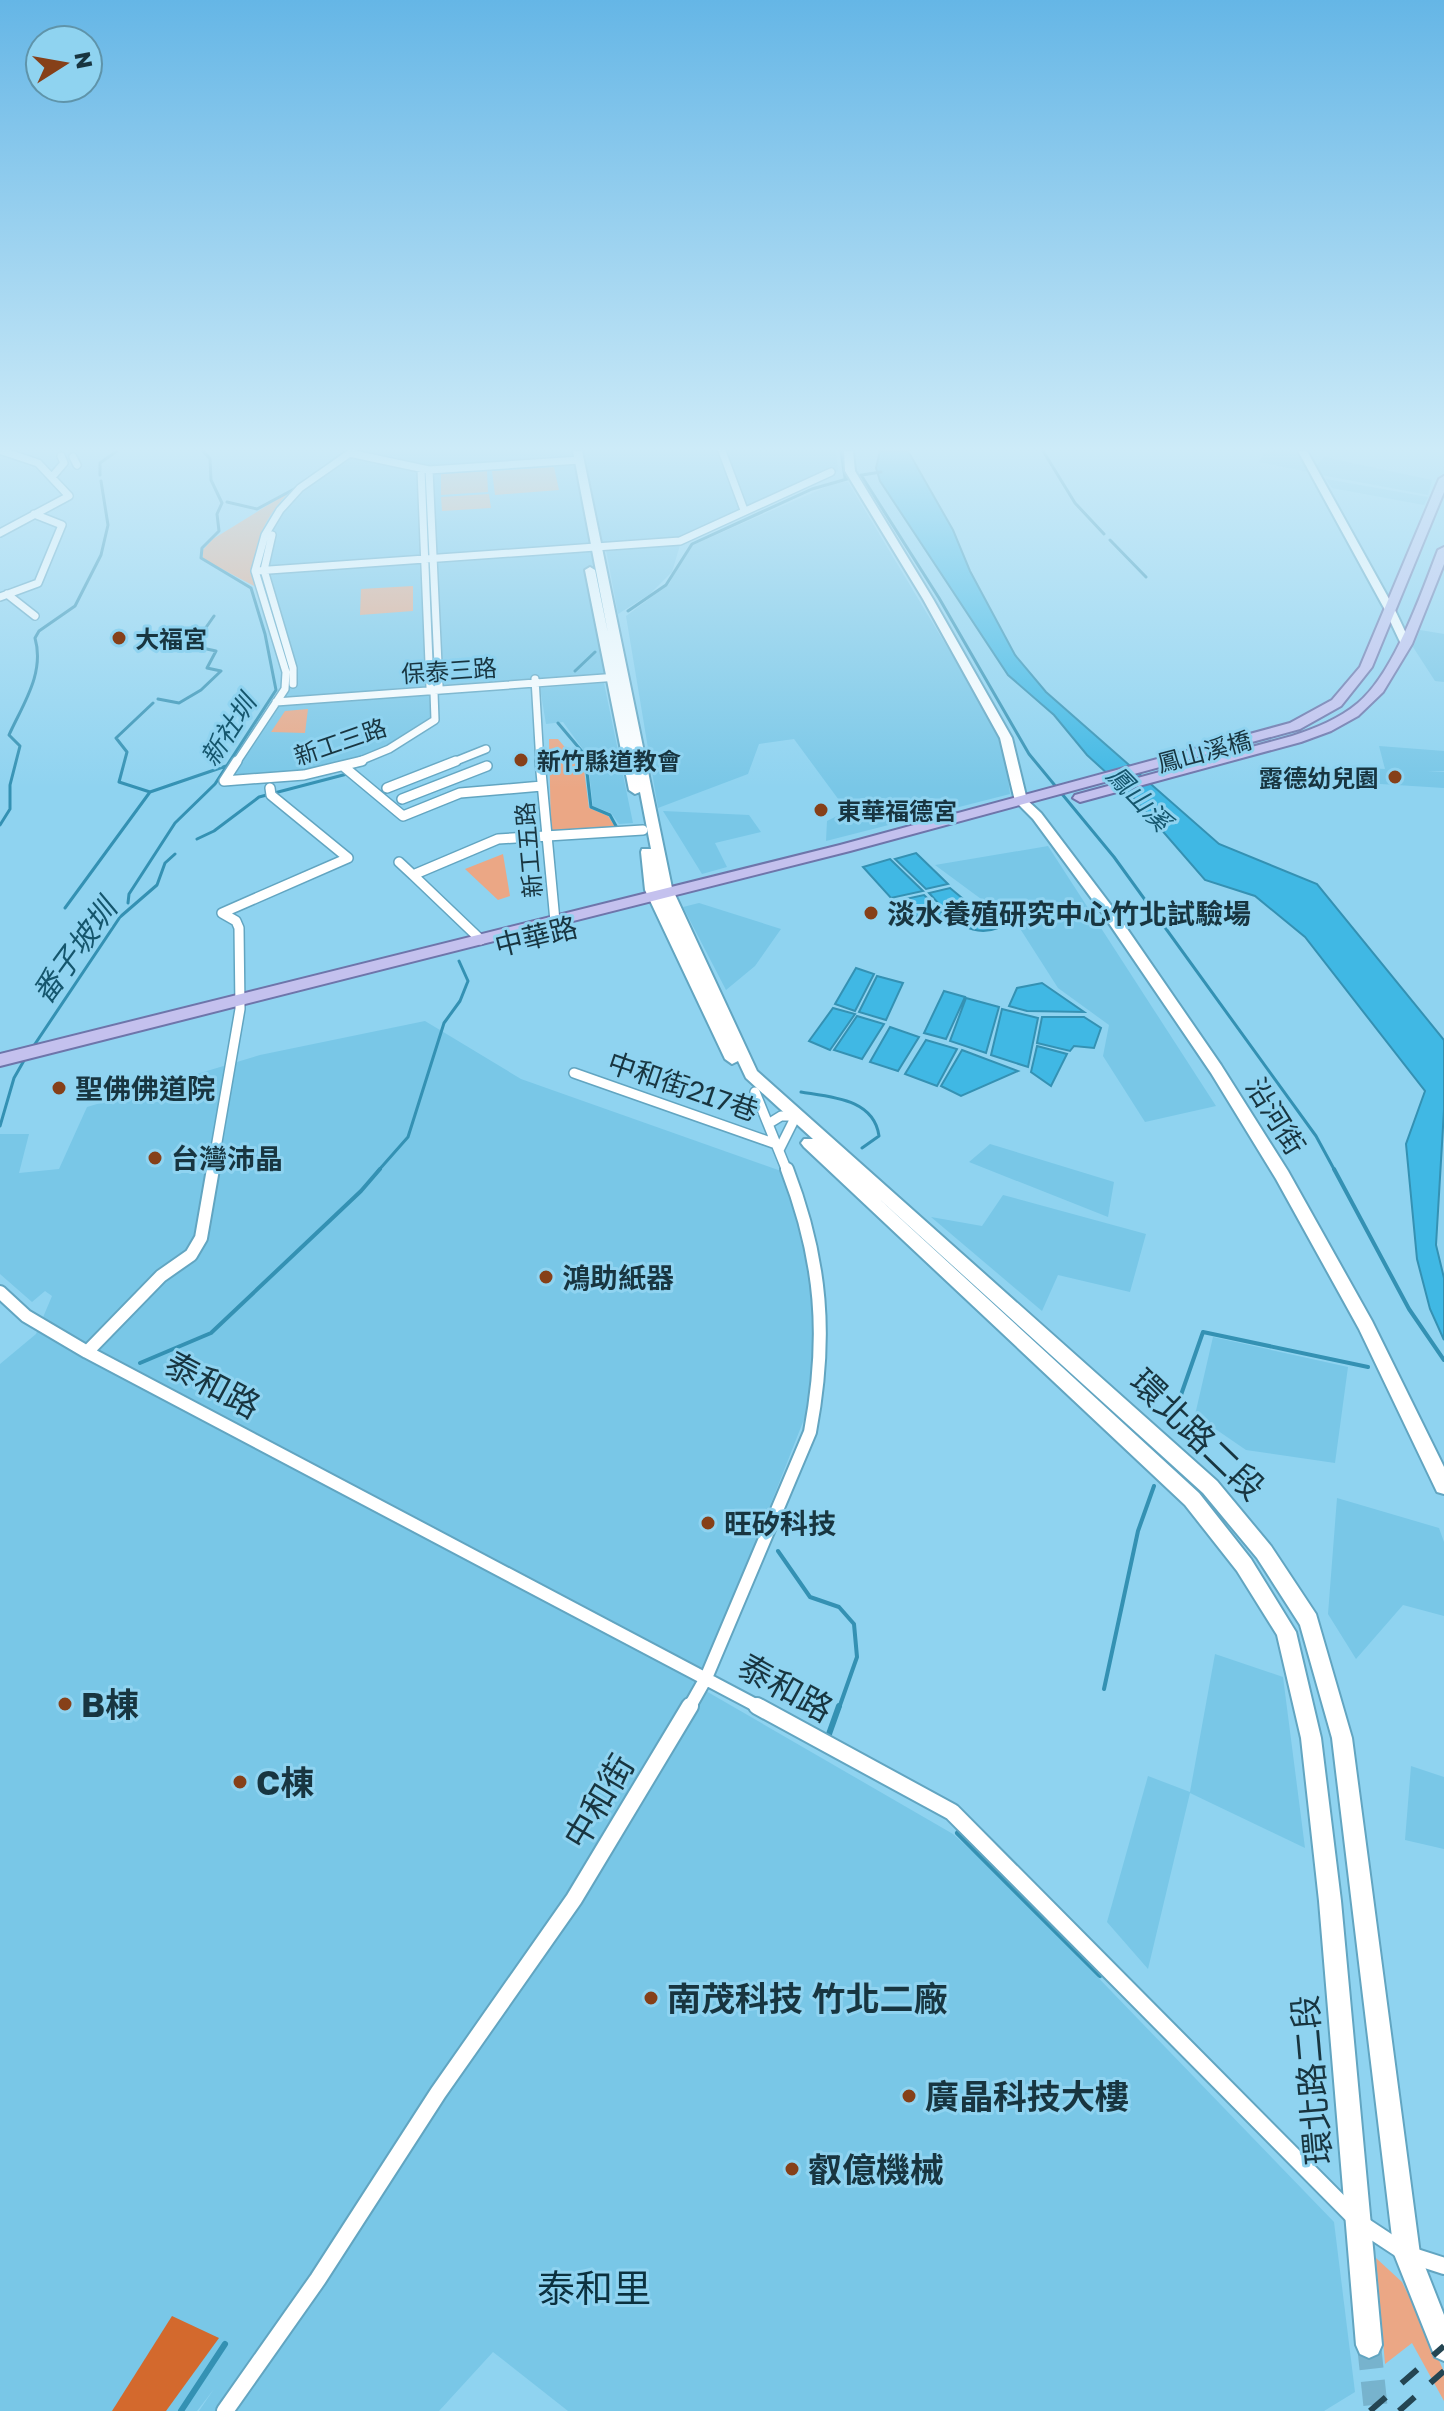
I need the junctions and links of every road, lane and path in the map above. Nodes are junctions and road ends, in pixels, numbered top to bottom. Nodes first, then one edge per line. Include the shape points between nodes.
1 (46, 564) edge
2 (261, 564) edge
3 (365, 564) edge
4 (428, 564) edge
5 (593, 564) edge
6 (595, 564) edge
7 (906, 564) edge
8 (1364, 564) edge
9 (1408, 564) edge
10 (1439, 564) edge
11 (260, 571) junction
12 (4, 595) edge
13 (1389, 608) junction
14 (35, 616) dead end
15 (1406, 644) junction
16 (624, 674) junction
17 (610, 676) junction
18 (536, 681) junction
19 (434, 688) junction
20 (281, 699) junction
21 (1298, 732) junction
22 (486, 749) dead end
23 (343, 766) junction
24 (487, 766) dead end
25 (435, 769) junction
26 (448, 781) junction
27 (542, 786) junction
28 (387, 788) dead end
29 (271, 792) dead end
30 (460, 793) junction
31 (402, 799) dead end
32 (1026, 806) junction
33 (643, 830) junction
34 (545, 836) junction
35 (399, 862) dead end
36 (413, 875) junction
37 (663, 898) junction
38 (555, 921) junction
39 (481, 940) junction
40 (240, 1005) junction
41 (8, 1062) edge
42 (574, 1073) dead end
43 (785, 1121) junction
44 (777, 1147) junction
45 (0, 1292) edge
46 (87, 1352) junction
47 (1444, 1486) edge
48 (706, 1678) junction
49 (1360, 2223) junction
50 (1407, 2254) junction
51 (1444, 2266) edge
52 (1369, 2345) tunnel mouth
53 (1444, 2348) edge
54 (225, 2411) edge

1 - 12 street via 38,583
2 - 11 street
3 - 11 street
4 - 19 street, 新工三路
5 - 17 street
6 - 16 street
7 - 32 street via 1006,738
8 - 13 street
9 - 13 main road
10 - 15 main road
11 - 20 street via 286,672
12 - 14 street
13 - 15 street
13 - 21 main road via 1354,688
15 - 21 main road via 1385,683 1363,705 1344,719
16 - 17 street, 保泰三路
16 - 37 street
17 - 18 street, 保泰三路
17 - 33 street
18 - 19 street, 保泰三路
18 - 27 street, 新工五路
19 - 20 street, 保泰三路
19 - 23 street, 新工三路 via 435,720 383,752
20 - 23 street, 新工三路 via 224,781 290,779
21 - 32 main road, 鳳山溪橋
22 - 25 street
23 - 30 street via 403,816
24 - 26 street
25 - 26 street
25 - 28 street
26 - 30 street
26 - 31 street
27 - 30 street
27 - 34 street, 新工五路
29 - 40 street via 348,858 222,913 239,928
32 - 37 main road, 中華路
32 - 47 street, 沿河街 via 1105,907 1282,1175 1366,1326
33 - 34 street
33 - 37 street
34 - 36 street via 498,839
34 - 38 street, 新工五路
35 - 36 street
36 - 39 street
37 - 38 main road, 中華路
37 - 40 main road, 中華路
37 - 43 street, 環北路二段 via 751,1074
37 - 43 street, 環北路二段 via 740,1077
38 - 39 main road, 中華路
39 - 40 main road, 中華路
40 - 41 main road, 中華路
40 - 46 street via 201,1238 191,1255 161,1276
42 - 44 street, 中和街217巷
43 - 44 street, 中和街
43 - 44 street
43 - 49 street, 環北路二段 via 1192,1499 1244,1565 1286,1632 1311,1738
43 - 50 street, 環北路二段 via 1210,1487 1264,1552 1309,1621 1342,1738
44 - 48 street, 中和街 via 813,1256 822,1322 816,1401 810,1432
45 - 46 street, 泰和路 via 26,1316
46 - 48 street, 泰和路
48 - 49 street, 泰和路 via 952,1812
48 - 54 street, 中和街 via 574,1899
49 - 50 street, 泰和路
49 - 52 street, 環北路二段
50 - 51 street, 泰和路
50 - 53 street, 環北路二段

